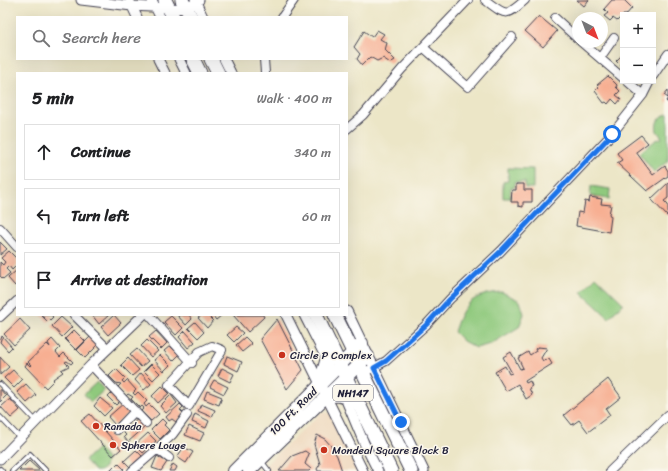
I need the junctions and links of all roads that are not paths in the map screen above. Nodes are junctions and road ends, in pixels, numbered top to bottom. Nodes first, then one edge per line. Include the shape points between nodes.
1 (81, 0) edge
2 (294, 0) edge
3 (468, 0) edge
4 (485, 0) edge
5 (525, 0) edge
6 (130, 3) edge
7 (192, 5) edge
8 (162, 8) edge
9 (136, 16) edge
10 (202, 16) edge
11 (283, 16) edge
12 (555, 18) dead end
13 (572, 34) edge
14 (512, 37) dead end
15 (614, 38) dead end
16 (423, 48) junction
17 (588, 48) edge
18 (668, 54) edge
19 (600, 58) junction
20 (158, 60) edge
21 (180, 60) edge
22 (194, 60) edge
23 (212, 60) edge
24 (224, 60) edge
25 (264, 60) edge
26 (164, 72) edge
27 (186, 72) edge
28 (200, 72) edge
29 (218, 72) edge
30 (230, 72) edge
31 (266, 72) edge
32 (656, 72) edge
33 (620, 75) edge
34 (630, 84) edge
35 (648, 84) edge
36 (643, 95) junction
37 (348, 128) edge
38 (0, 228) edge
39 (16, 246) edge
40 (16, 302) edge
41 (348, 315) edge
42 (75, 316) edge
43 (143, 316) edge
44 (150, 316) edge
45 (286, 316) edge
46 (305, 316) edge
47 (316, 316) edge
48 (336, 316) edge
49 (0, 317) edge
50 (357, 347) junction
51 (108, 349) junction
52 (192, 362) junction
53 (91, 365) junction
54 (333, 365) junction
55 (366, 365) junction
56 (342, 380) junction
57 (0, 384) edge
58 (320, 384) junction
59 (326, 396) junction
60 (351, 398) junction
61 (386, 407) junction
62 (135, 412) junction
63 (187, 415) dead end
64 (668, 415) edge
65 (0, 417) edge
66 (34, 419) dead end
67 (146, 423) dead end
68 (117, 430) dead end
69 (20, 438) junction
70 (155, 451) junction
71 (169, 458) dead end
72 (0, 459) edge
73 (260, 460) junction
74 (251, 470) edge
75 (12, 471) edge
76 (46, 471) edge
77 (132, 471) edge
78 (234, 471) edge
79 (269, 471) edge
80 (363, 471) edge
81 (378, 471) edge
82 (391, 471) edge
83 (411, 471) edge
84 (424, 471) edge
85 (610, 471) edge

1 - 6 street
2 - 11 street
3 - 16 street
4 - 5 street via 502,12 511,12
6 - 8 street
6 - 9 street
7 - 8 street
7 - 10 street
12 - 13 street
14 - 16 street via 468,87
15 - 19 street
16 - 37 street via 402,69 364,116
17 - 19 street
18 - 32 street
19 - 33 street
20 - 26 street
21 - 27 street
22 - 28 highway
23 - 29 highway
24 - 30 street
25 - 31 street
34 - 36 street
35 - 36 street
36 - 55 street via 592,156 426,325 386,361
38 - 39 street
40 - 49 street
41 - 50 street
42 - 51 street
43 - 51 street
44 - 52 street
45 - 58 street
46 - 54 street
47 - 54 highway, NH147 via 331,346
48 - 50 highway, NH147
50 - 54 main road
50 - 55 highway, NH147
51 - 53 street
52 - 52 street via 169,385 189,406 222,350 212,346 199,352
53 - 62 street
53 - 69 street
54 - 56 highway, NH147
54 - 58 highway
55 - 56 main road, 100 Ft. Road
55 - 61 highway, NH147
56 - 59 main road, 100 Ft. Road
56 - 60 highway, NH147
57 - 66 lane
58 - 59 street
58 - 78 main road, 100 Ft. Road
59 - 60 highway
59 - 73 main road, 100 Ft. Road
59 - 80 street
60 - 81 street via 364,443
60 - 82 highway, NH147
61 - 83 highway, NH147
61 - 84 street
62 - 67 street
62 - 68 street
63 - 70 street via 173,434
64 - 85 street
65 - 69 lane
69 - 72 street
70 - 71 street via 160,451
70 - 77 street
73 - 74 main road, 100 Ft. Road
73 - 79 lane
75 - 76 lane via 30,454

